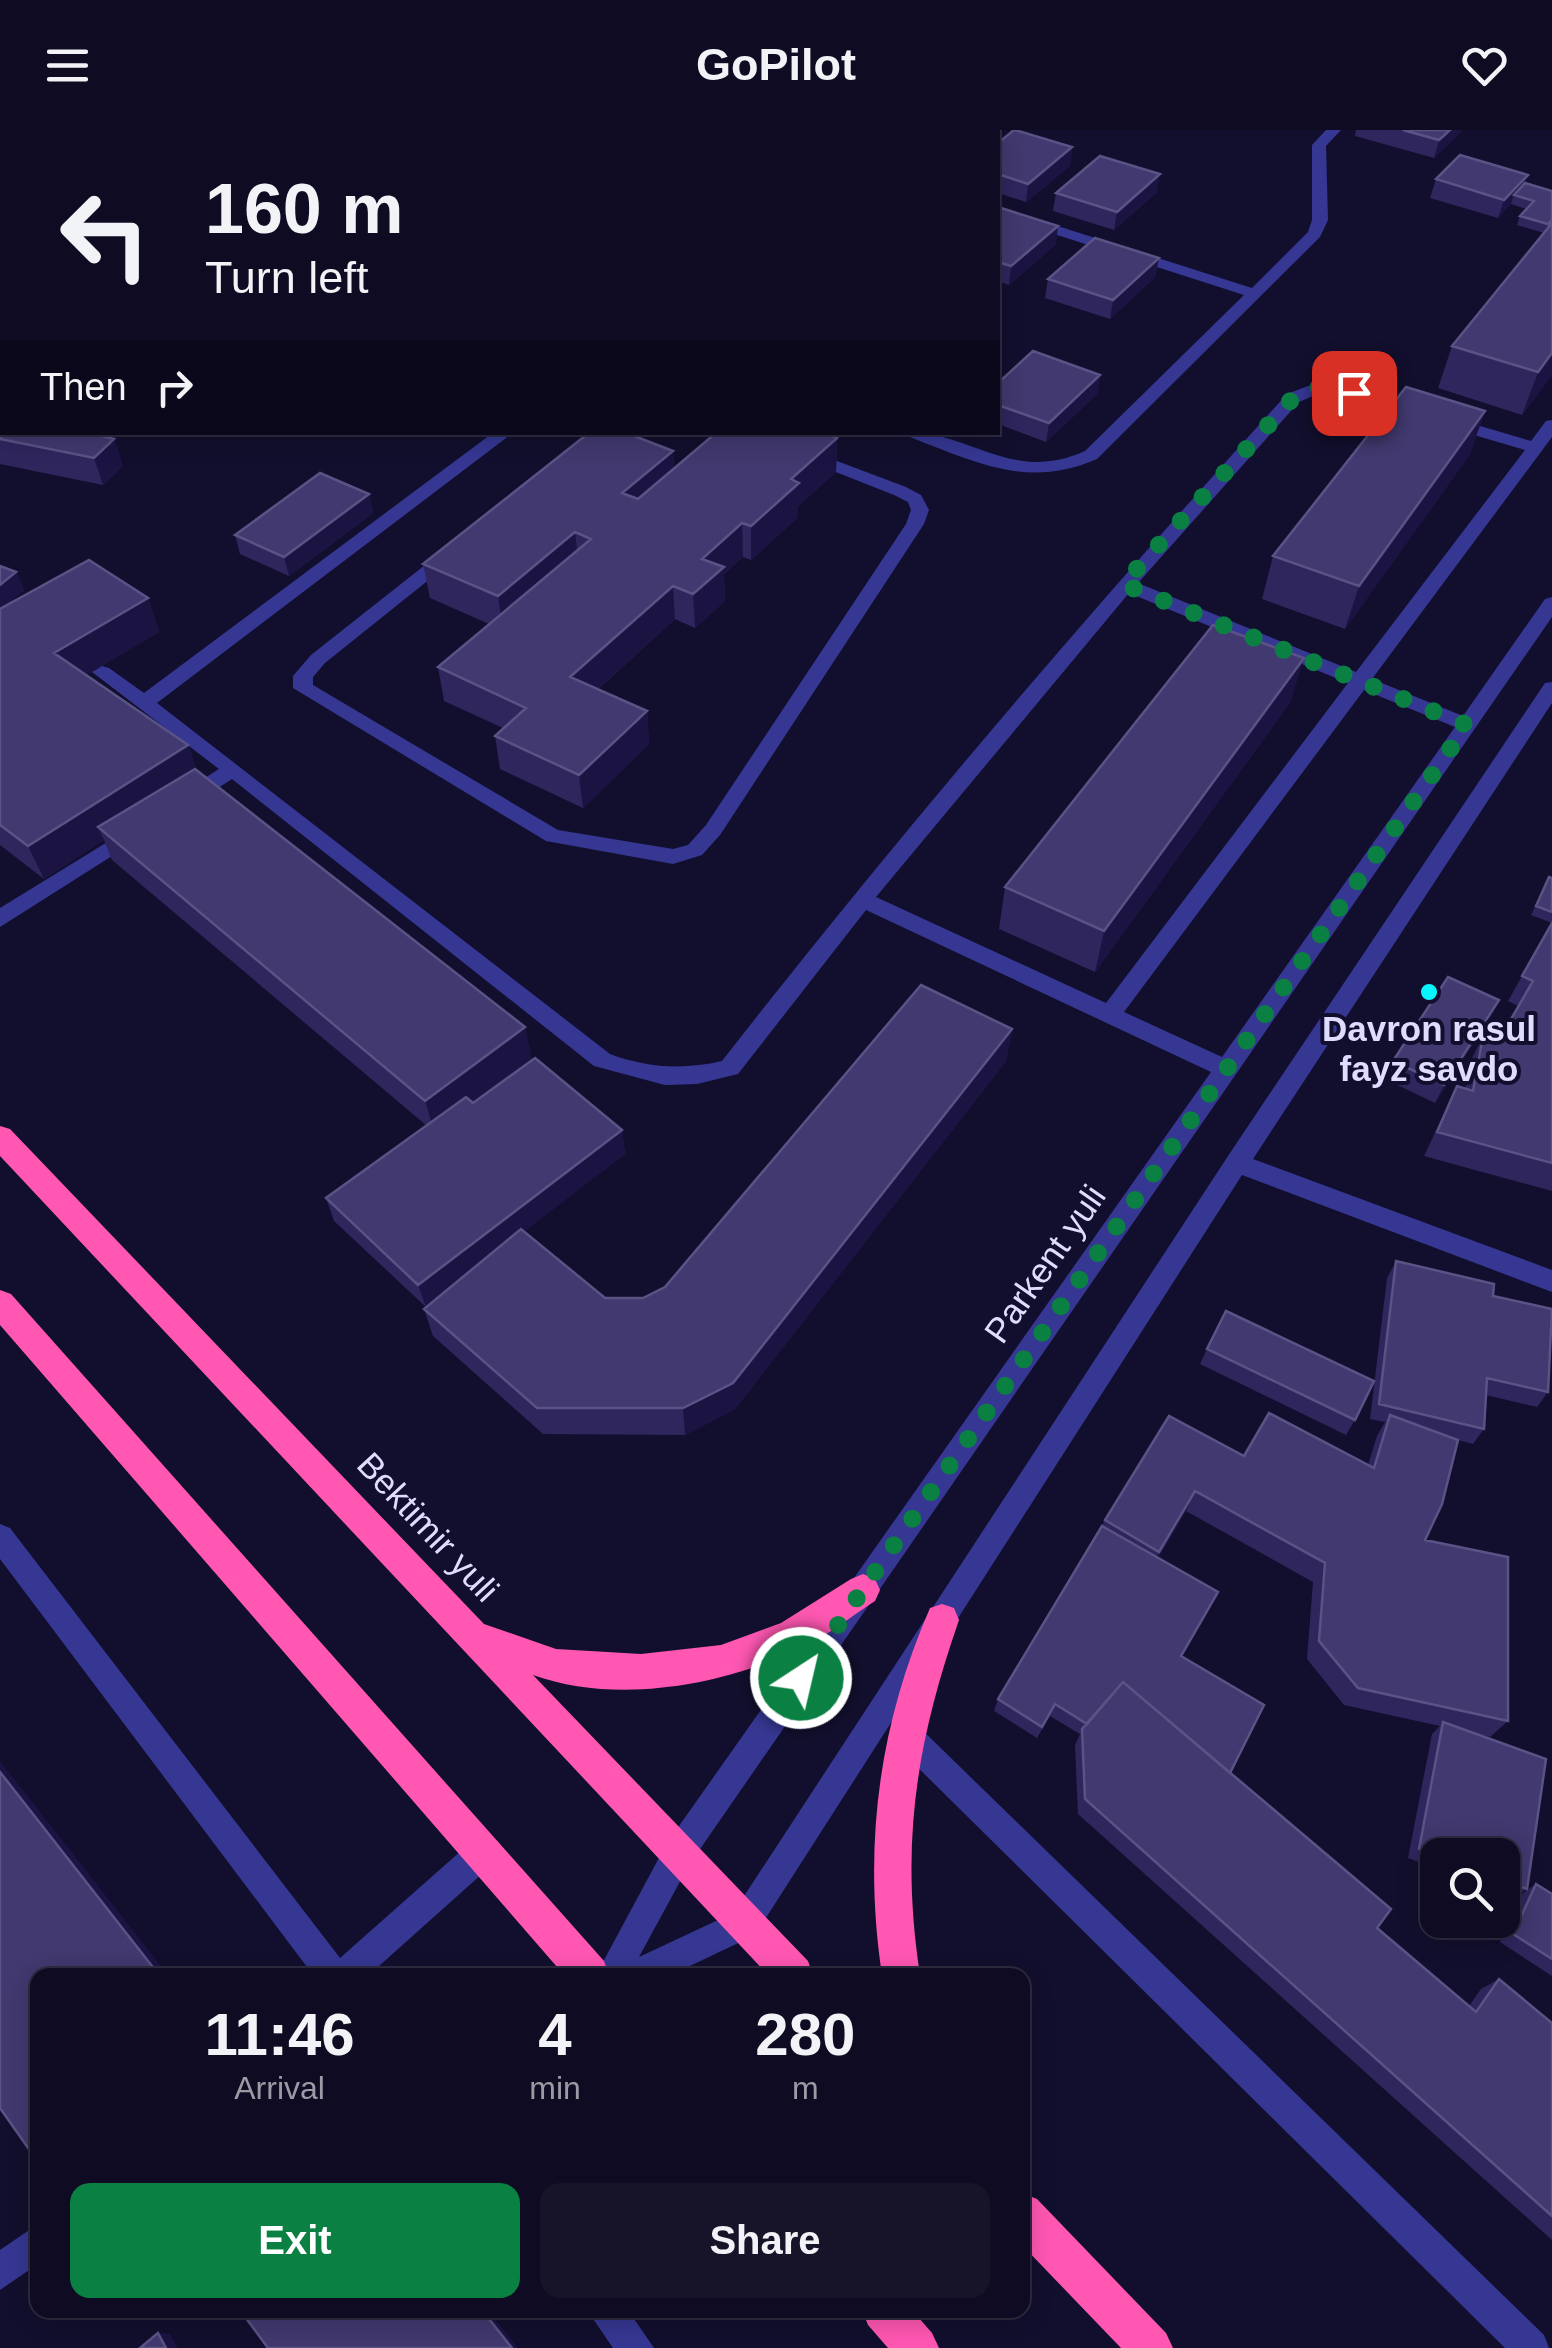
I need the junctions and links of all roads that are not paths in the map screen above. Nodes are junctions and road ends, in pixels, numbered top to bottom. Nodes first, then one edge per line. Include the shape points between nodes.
1 (1334, 130) edge
2 (1000, 212) edge
3 (1256, 294) junction
4 (1552, 425) edge
5 (502, 435) edge
6 (751, 435) edge
7 (921, 435) edge
8 (1534, 447) junction
9 (469, 540) edge
10 (1123, 584) junction
11 (1552, 604) edge
12 (102, 672) edge
13 (1359, 679) junction
14 (1552, 688) edge
15 (146, 701) junction
16 (1467, 725) junction
17 (234, 769) junction
18 (860, 898) junction
19 (0, 919) edge
20 (1110, 1014) junction
21 (1226, 1069) junction
22 (0, 1137) edge
23 (1237, 1163) junction
24 (1552, 1281) edge
25 (0, 1303) edge
26 (0, 1538) edge
27 (863, 1590) junction
28 (942, 1620) junction
29 (467, 1634) junction
30 (905, 1734) junction
31 (482, 1853) junction
32 (678, 1854) junction
33 (744, 1924) junction
34 (328, 1968) edge
35 (353, 1968) edge
36 (584, 1968) edge
37 (616, 1968) edge
38 (651, 1968) edge
39 (787, 1968) edge
40 (899, 1968) edge
41 (1030, 2222) edge
42 (30, 2248) edge
43 (0, 2272) edge
44 (612, 2318) edge
45 (891, 2318) edge
46 (636, 2348) edge
47 (917, 2348) edge
48 (1151, 2348) edge
49 (1530, 2348) edge

1 - 3 street via 1319,146 1320,220 1314,234
2 - 3 street
3 - 7 street via 1090,455 1066,469 1013,468
4 - 8 street
5 - 15 street
6 - 9 street via 900,490 920,510 695,850 650,855 552,836 303,688 302,676 318,659
8 - 10 street via 1324,385 1293,398
8 - 13 street
10 - 13 street
10 - 18 street
11 - 16 street, Parkent yuli
12 - 15 street
13 - 16 street
13 - 20 street
14 - 23 street
15 - 17 street
16 - 21 street, Parkent yuli
17 - 18 street via 602,1060 629,1072 698,1077 730,1068
17 - 19 street
18 - 20 street
20 - 21 street
21 - 27 street, Parkent yuli
22 - 29 highway, Bektimir yuli
23 - 24 street
23 - 28 street
25 - 31 highway
26 - 34 street
27 - 29 highway via 792,1634 721,1662 640,1671 556,1666
27 - 32 street, Parkent yuli
28 - 30 highway
28 - 33 street
29 - 32 highway, Bektimir yuli
30 - 40 highway via 887,1860
30 - 49 street
31 - 35 street
31 - 36 highway
32 - 33 highway, Bektimir yuli
32 - 37 street, Parkent yuli
33 - 38 street
33 - 39 highway, Bektimir yuli
41 - 48 highway
42 - 43 street
44 - 46 street
45 - 47 highway

